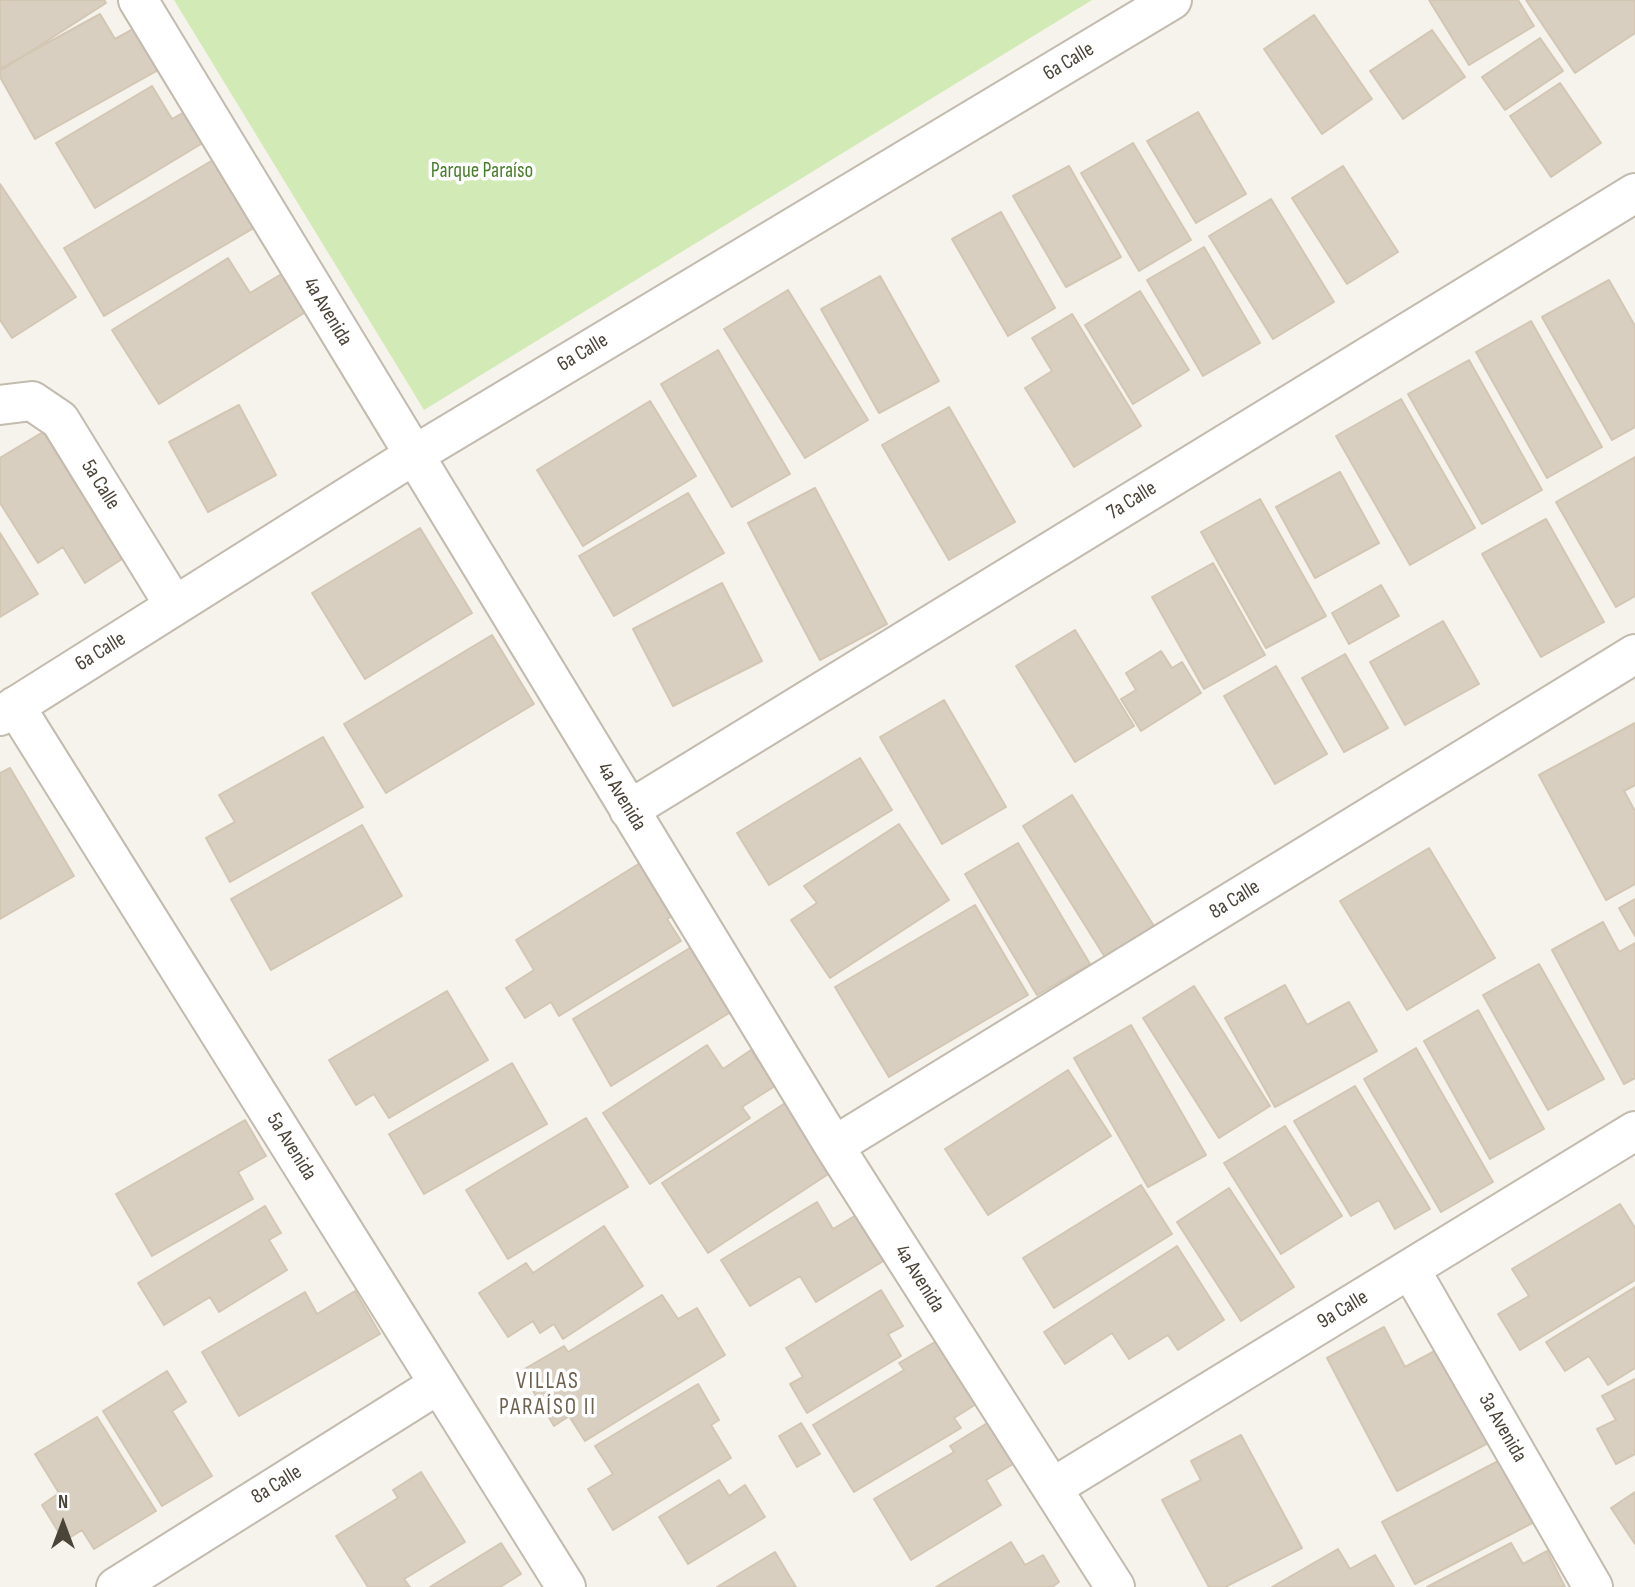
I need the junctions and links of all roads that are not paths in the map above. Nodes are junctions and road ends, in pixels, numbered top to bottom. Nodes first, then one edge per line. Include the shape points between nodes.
1 (138, 0) edge
2 (1172, 0) edge
3 (1635, 193) edge
4 (0, 405) edge
5 (414, 455) junction
6 (174, 605) junction
7 (1635, 654) edge
8 (8, 711) edge
9 (629, 810) junction
10 (1635, 1131) edge
11 (834, 1146) junction
12 (1410, 1269) junction
13 (439, 1384) junction
14 (1052, 1488) junction
15 (116, 1587) edge
16 (566, 1587) edge
17 (1115, 1587) edge
18 (1593, 1587) edge

1 - 5 street, 4a Avenida
2 - 5 street, 6a Calle
3 - 9 street, 7a Calle
4 - 6 street, 5a Calle via 32,401 60,420
5 - 6 street, 6a Calle
5 - 9 street, 4a Avenida
6 - 8 street, 6a Calle
7 - 11 street, 8a Calle
8 - 13 street, 5a Avenida
9 - 11 street, 4a Avenida
10 - 12 street, 9a Calle
11 - 14 street, 4a Avenida
12 - 14 street, 9a Calle
12 - 18 street, 3a Avenida
13 - 15 street, 8a Calle
13 - 16 street, 5a Avenida
14 - 17 street, 4a Avenida

